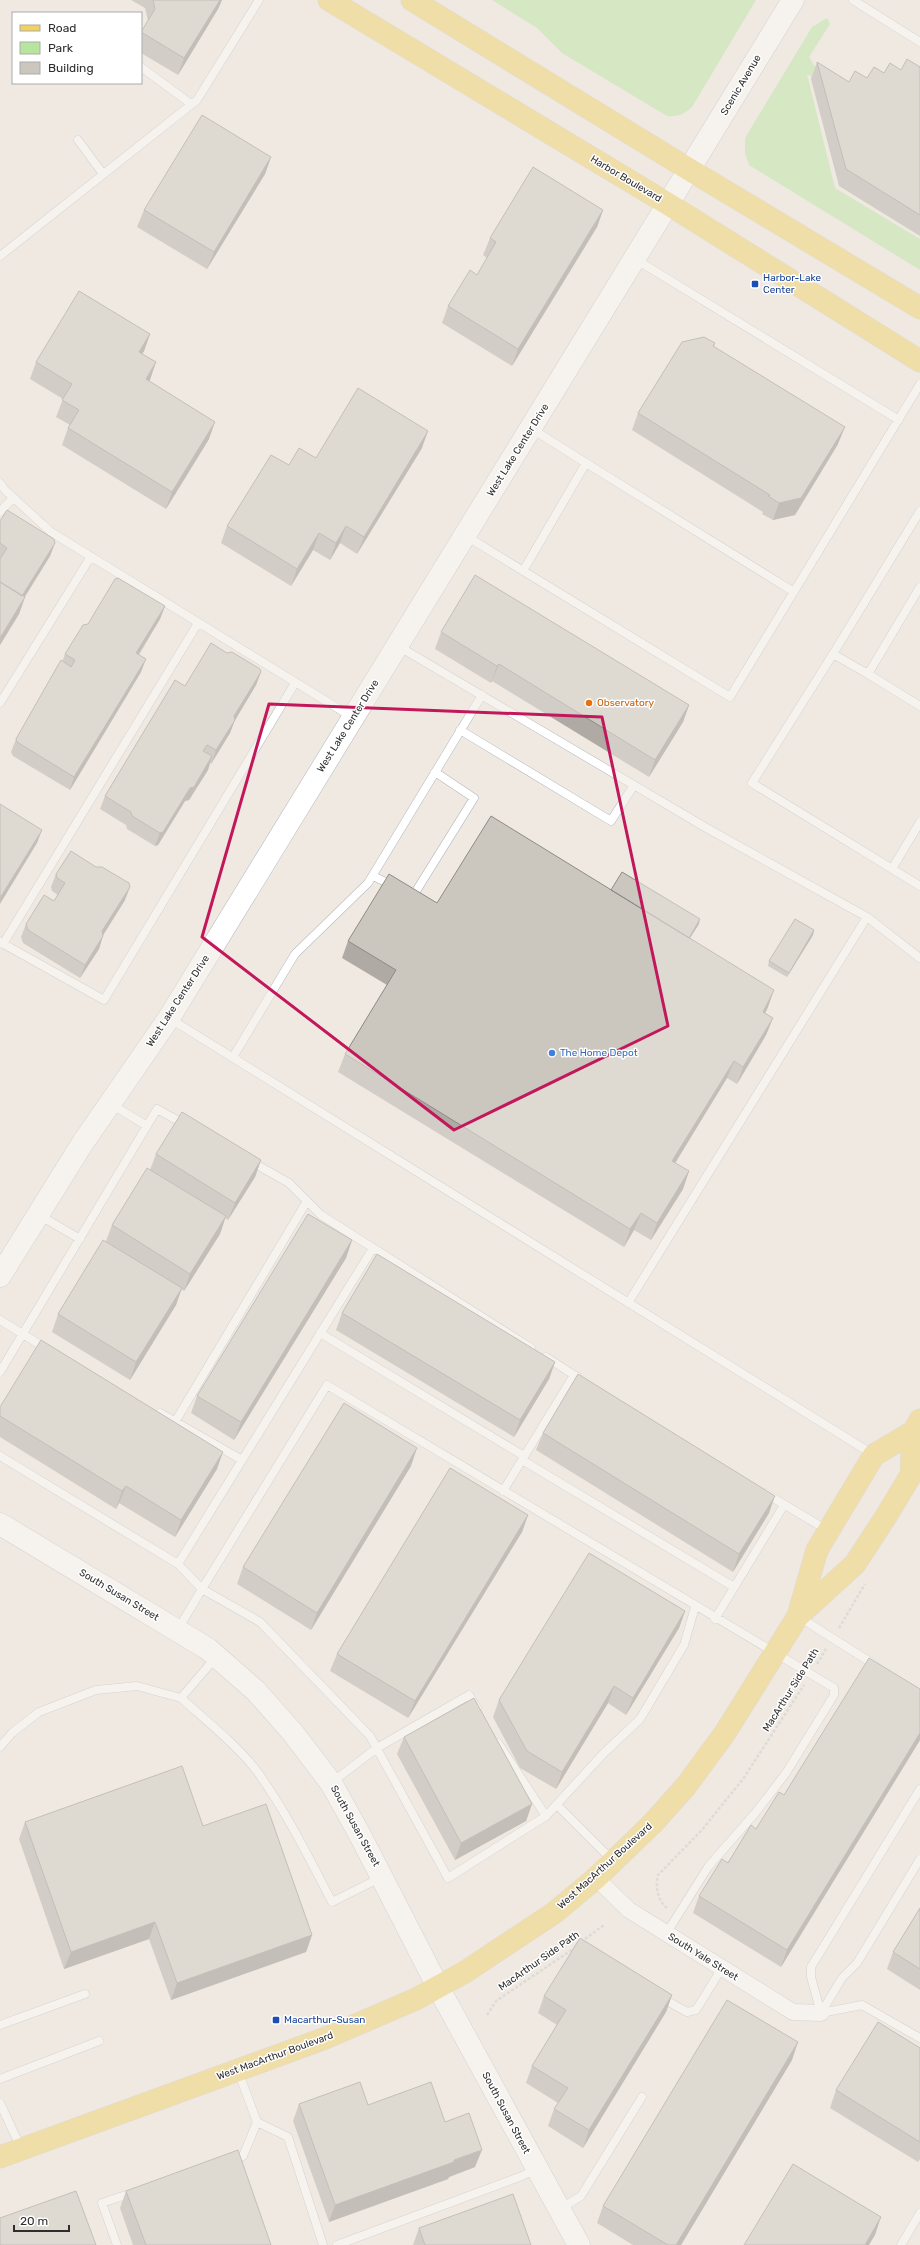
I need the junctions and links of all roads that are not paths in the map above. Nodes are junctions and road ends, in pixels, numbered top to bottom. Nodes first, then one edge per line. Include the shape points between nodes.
1 (258, 0) edge
2 (329, 0) edge
3 (412, 0) edge
4 (793, 0) edge
5 (853, 0) edge
6 (920, 42) edge
7 (142, 67) edge
8 (191, 104) junction
9 (78, 140) dead end
10 (690, 170) junction
11 (103, 174) junction
12 (668, 204) junction
13 (0, 256) edge
14 (635, 259) junction
15 (920, 308) edge
16 (920, 361) edge
17 (920, 384) edge
18 (899, 420) junction
19 (531, 429) junction
20 (586, 463) junction
21 (0, 483) edge
22 (13, 498) junction
23 (920, 511) edge
24 (0, 512) edge
25 (465, 536) junction
26 (90, 558) junction
27 (523, 571) junction
28 (920, 587) edge
29 (794, 592) junction
30 (198, 623) junction
31 (398, 645) junction
32 (833, 654) junction
33 (868, 674) junction
34 (295, 682) junction
35 (482, 695) junction
36 (0, 703) edge
37 (920, 706) edge
38 (353, 718) junction
39 (460, 730) junction
40 (435, 772) junction
41 (634, 785) junction
42 (920, 822) edge
43 (892, 869) junction
44 (373, 876) junction
45 (920, 886) edge
46 (867, 917) junction
47 (2, 943) edge
48 (920, 958) edge
49 (169, 1018) junction
50 (233, 1057) junction
51 (110, 1104) junction
52 (147, 1126) junction
53 (192, 1129) edge
54 (240, 1156) edge
55 (307, 1201) junction
56 (38, 1215) junction
57 (80, 1239) junction
58 (373, 1248) junction
59 (0, 1276) edge
60 (628, 1303) junction
61 (0, 1320) edge
62 (320, 1333) junction
63 (22, 1335) junction
64 (57, 1354) edge
65 (0, 1372) edge
66 (574, 1375) junction
67 (588, 1383) edge
68 (154, 1410) edge
69 (175, 1422) junction
70 (918, 1429) edge
71 (874, 1455) junction
72 (0, 1456) edge
73 (523, 1458) junction
74 (242, 1460) junction
75 (756, 1488) edge
76 (503, 1491) junction
77 (784, 1505) junction
78 (0, 1524) edge
79 (828, 1531) junction
80 (178, 1564) junction
81 (734, 1587) junction
82 (202, 1589) junction
83 (695, 1607) junction
84 (798, 1616) junction
85 (715, 1619) junction
86 (177, 1631) junction
87 (776, 1654) junction
88 (216, 1656) junction
89 (880, 1667) edge
90 (181, 1698) junction
91 (481, 1714) edge
92 (492, 1734) edge
93 (0, 1747) edge
94 (377, 1748) junction
95 (330, 1783) junction
96 (920, 1789) edge
97 (556, 1805) junction
98 (546, 1816) junction
99 (920, 1860) edge
100 (614, 1861) junction
101 (383, 1876) junction
102 (596, 1878) junction
103 (666, 1934) junction
104 (722, 1968) junction
105 (438, 1987) junction
106 (85, 1994) dead end
107 (655, 1994) edge
108 (821, 2013) junction
109 (0, 2025) edge
110 (920, 2038) edge
111 (99, 2041) dead end
112 (238, 2070) junction
113 (0, 2079) edge
114 (642, 2098) dead end
115 (0, 2103) edge
116 (258, 2122) junction
117 (21, 2149) junction
118 (0, 2157) edge
119 (221, 2163) edge
120 (536, 2168) junction
121 (147, 2188) edge
122 (560, 2209) junction
123 (920, 2213) edge
124 (117, 2245) edge
125 (323, 2245) edge
126 (337, 2245) edge
127 (579, 2245) edge
128 (901, 2245) edge

1 - 8 lane via 197,100
2 - 12 main road, Harbor Boulevard
3 - 10 main road
4 - 10 street, Scenic Avenue
5 - 6 lane
7 - 8 lane
8 - 11 lane
9 - 11 lane
10 - 12 street, West Lake Center Drive
10 - 15 main road
11 - 13 lane
12 - 14 street, West Lake Center Drive
12 - 16 main road, Harbor Boulevard
14 - 18 lane
14 - 19 street, West Lake Center Drive
17 - 18 lane
18 - 29 lane
19 - 20 lane
19 - 25 street, West Lake Center Drive
20 - 27 lane
20 - 29 lane
21 - 22 lane
22 - 24 lane
22 - 26 lane via 51,532
23 - 32 lane
25 - 27 lane
25 - 31 street, West Lake Center Drive
26 - 30 lane
26 - 36 lane
27 - 29 lane via 730,697
28 - 33 lane
30 - 34 lane
30 - 47 lane
31 - 35 lane
31 - 38 street, West Lake Center Drive
32 - 33 lane
32 - 43 lane via 752,784
33 - 37 lane
34 - 38 lane
34 - 47 lane via 104,1000
35 - 39 lane
35 - 41 lane
38 - 49 street, West Lake Center Drive
39 - 40 lane
39 - 41 lane via 611,821
40 - 44 lane
40 - 44 lane via 474,798 413,896
41 - 46 lane
42 - 43 lane
43 - 45 lane
44 - 50 lane via 295,954
46 - 48 lane
46 - 60 lane
49 - 50 lane
49 - 51 street, West Lake Center Drive
50 - 60 lane
51 - 52 lane
51 - 56 street, West Lake Center Drive
52 - 53 lane via 158,1110
52 - 57 lane
54 - 55 lane via 289,1183
55 - 58 lane via 321,1215
55 - 69 lane
56 - 57 lane
56 - 59 street, West Lake Center Drive
57 - 63 lane
58 - 62 lane
58 - 66 lane
60 - 71 lane
61 - 63 lane
62 - 73 lane
62 - 74 lane
63 - 64 lane
63 - 65 lane
66 - 67 lane
66 - 73 lane
68 - 69 lane
69 - 74 lane
70 - 71 main road, West MacArthur Boulevard
70 - 84 main road, West MacArthur Boulevard via 911,1475 885,1518 855,1564
71 - 79 main road, West MacArthur Boulevard
72 - 80 lane
73 - 76 lane
73 - 81 lane
74 - 80 lane
75 - 77 lane
76 - 82 lane via 327,1385
76 - 83 lane
77 - 79 lane
77 - 81 lane
78 - 86 street, South Susan Street
79 - 84 main road, West MacArthur Boulevard via 817,1550
80 - 82 lane
81 - 85 lane
82 - 86 lane
82 - 94 lane via 260,1622 370,1736
83 - 85 lane
83 - 97 lane via 684,1645 640,1719 603,1754
84 - 87 main road, West MacArthur Boulevard
84 - 89 lane
85 - 87 lane
86 - 88 street, South Susan Street
87 - 100 main road, West MacArthur Boulevard via 725,1734 686,1786
87 - 103 lane via 834,1688 834,1695 786,1773 708,1867
88 - 90 lane
88 - 95 street, South Susan Street via 256,1691 293,1732
90 - 93 lane via 137,1686 96,1690 39,1712 12,1733
90 - 101 lane via 255,1770 286,1819 332,1902
91 - 94 lane via 469,1695
92 - 98 lane
94 - 95 lane
94 - 98 lane via 448,1878
95 - 101 street, South Susan Street
96 - 108 lane via 811,1967 811,1977
97 - 98 lane
97 - 100 lane
99 - 108 lane via 857,1963 842,1978
100 - 102 main road, West MacArthur Boulevard
101 - 105 street, South Susan Street
102 - 103 street, South Yale Street via 629,1910
102 - 105 main road, West MacArthur Boulevard via 554,1913 513,1942
103 - 104 street, South Yale Street
104 - 107 lane via 696,2010 687,2012
104 - 108 street, South Yale Street via 793,2012
105 - 112 main road, West MacArthur Boulevard via 323,2039
105 - 120 street, South Susan Street
106 - 109 lane
108 - 110 lane via 862,2005
111 - 113 lane
112 - 116 lane
112 - 117 main road, West MacArthur Boulevard
114 - 122 lane via 581,2196
115 - 117 lane
116 - 119 lane via 243,2156
116 - 125 lane via 288,2137
117 - 118 main road, West MacArthur Boulevard
120 - 122 street, South Susan Street
120 - 126 lane via 522,2176
121 - 124 lane via 102,2203
122 - 127 street, South Susan Street
123 - 128 lane

